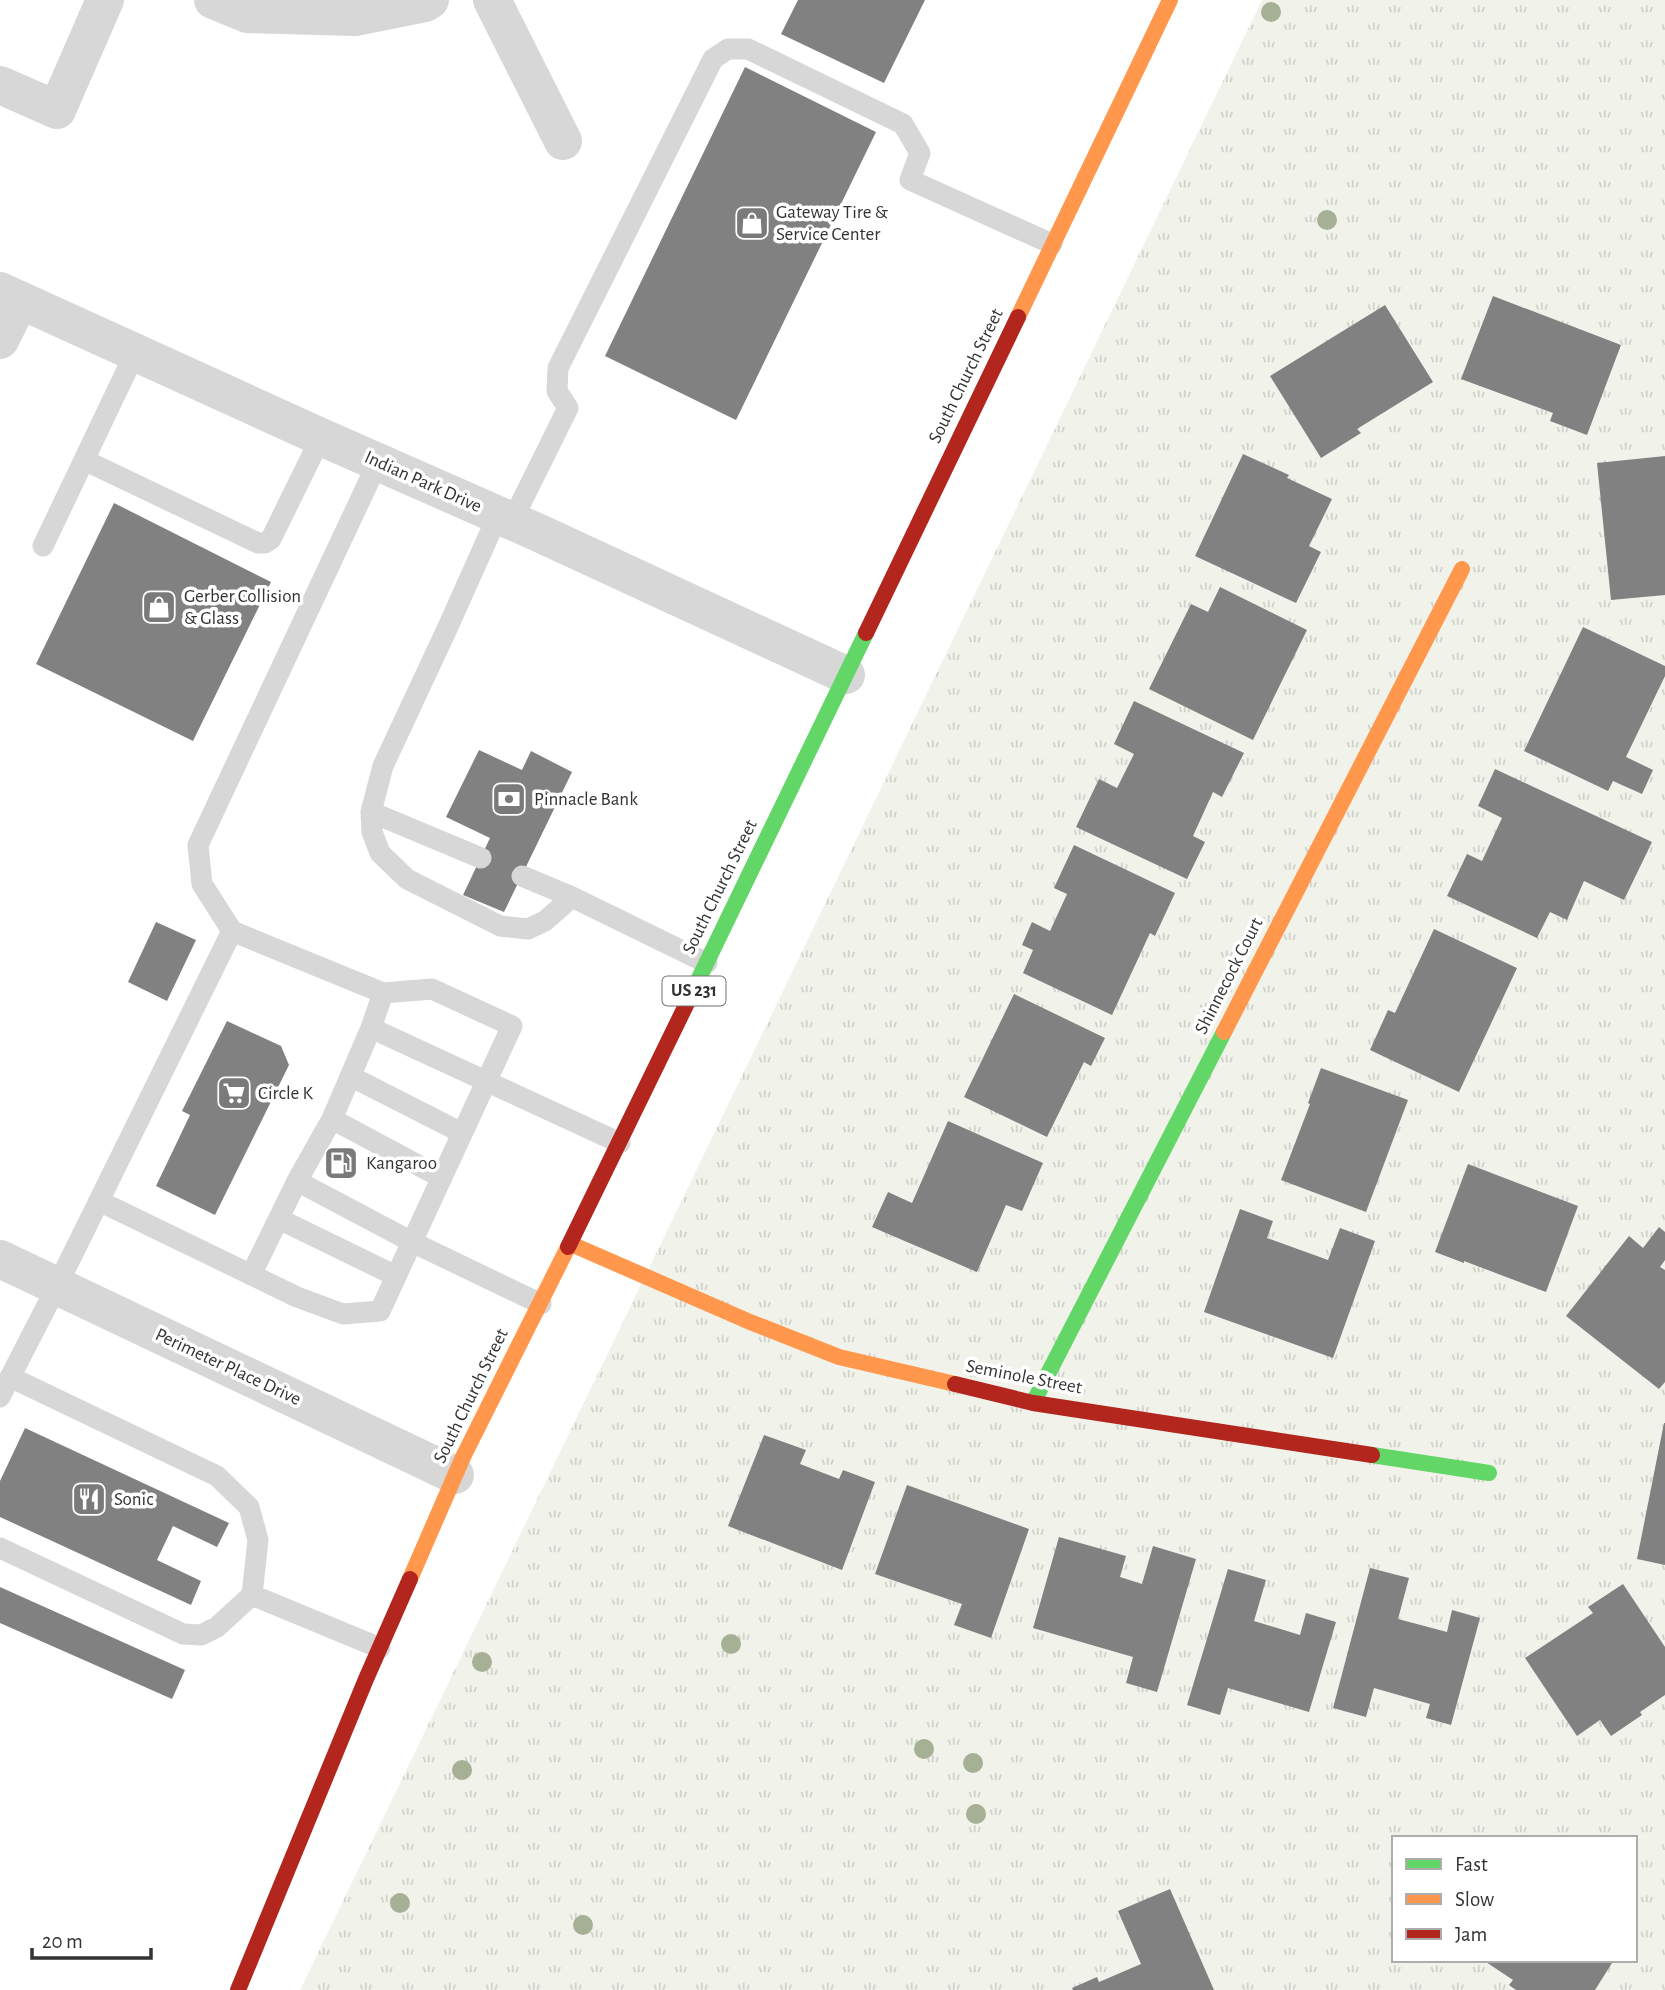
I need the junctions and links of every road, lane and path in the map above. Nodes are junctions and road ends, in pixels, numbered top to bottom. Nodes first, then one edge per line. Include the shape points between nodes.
1 (105, 0) edge
2 (213, 0) edge
3 (430, 0) edge
4 (492, 0) edge
5 (1170, 0) edge
6 (0, 85) edge
7 (563, 141) dead end
8 (1052, 244) junction
9 (10, 295) edge
10 (0, 340) edge
11 (135, 353) junction
12 (321, 438) junction
13 (84, 460) junction
14 (378, 462) junction
15 (505, 518) junction
16 (43, 546) dead end
17 (1462, 569) dead end
18 (846, 675) junction
19 (371, 811) junction
20 (481, 858) dead end
21 (522, 876) dead end
22 (572, 897) junction
23 (232, 931) junction
24 (707, 963) junction
25 (383, 993) junction
26 (371, 1028) junction
27 (351, 1076) junction
28 (486, 1082) junction
29 (332, 1119) junction
30 (462, 1133) junction
31 (620, 1143) junction
32 (442, 1178) junction
33 (297, 1181) junction
34 (99, 1201) junction
35 (279, 1219) junction
36 (412, 1242) junction
37 (571, 1244) junction
38 (0, 1259) edge
39 (251, 1275) junction
40 (396, 1276) junction
41 (57, 1286) junction
42 (541, 1304) junction
43 (10, 1377) junction
44 (0, 1396) edge
45 (1033, 1403) junction
46 (1489, 1473) dead end
47 (455, 1475) junction
48 (0, 1548) edge
49 (252, 1595) junction
50 (380, 1648) junction
51 (238, 1990) edge

1 - 6 street via 57,110
2 - 3 street via 247,14 355,18
4 - 7 street
5 - 8 main road, South Church Street / US 231
8 - 15 lane via 910,180 920,153 903,124 748,50 728,49 713,59 558,368 556,391 568,408
8 - 18 main road, South Church Street / US 231
9 - 10 street
9 - 11 street, Indian Park Drive
11 - 12 street, Indian Park Drive
11 - 13 lane
12 - 13 lane via 265,543
12 - 14 street, Indian Park Drive
13 - 16 lane
14 - 15 street, Indian Park Drive
14 - 23 lane via 198,845 202,884
15 - 18 street, Indian Park Drive
15 - 19 lane via 383,766
17 - 45 main road, Shinnecock Court
18 - 24 main road, South Church Street / US 231
19 - 20 lane
19 - 22 lane via 380,853 407,879 499,926 528,929 545,921
21 - 22 lane
22 - 24 lane
23 - 25 lane
23 - 34 lane
24 - 31 main road, South Church Street / US 231
25 - 26 lane
25 - 28 lane via 432,989 512,1026
26 - 27 lane
26 - 28 lane
27 - 29 lane
27 - 30 lane
28 - 30 lane
28 - 31 lane
29 - 32 lane
29 - 33 lane
30 - 32 lane
31 - 37 main road, South Church Street / US 231
32 - 36 lane
33 - 35 lane
33 - 36 lane
34 - 39 lane
34 - 41 lane
35 - 39 lane
35 - 40 lane
36 - 40 lane
36 - 42 lane
37 - 42 main road, South Church Street / US 231
37 - 45 main road, Seminole Street via 839,1357
38 - 41 street, Perimeter Place Drive
39 - 40 lane via 343,1314 380,1311
41 - 43 lane
41 - 47 street, Perimeter Place Drive
42 - 47 main road, South Church Street / US 231
43 - 44 lane
43 - 49 lane via 218,1476 249,1507 258,1540
45 - 46 main road, Seminole Street
47 - 50 main road, South Church Street / US 231
48 - 49 lane via 183,1634 201,1635 217,1628
49 - 50 lane
50 - 51 main road, South Church Street / US 231

